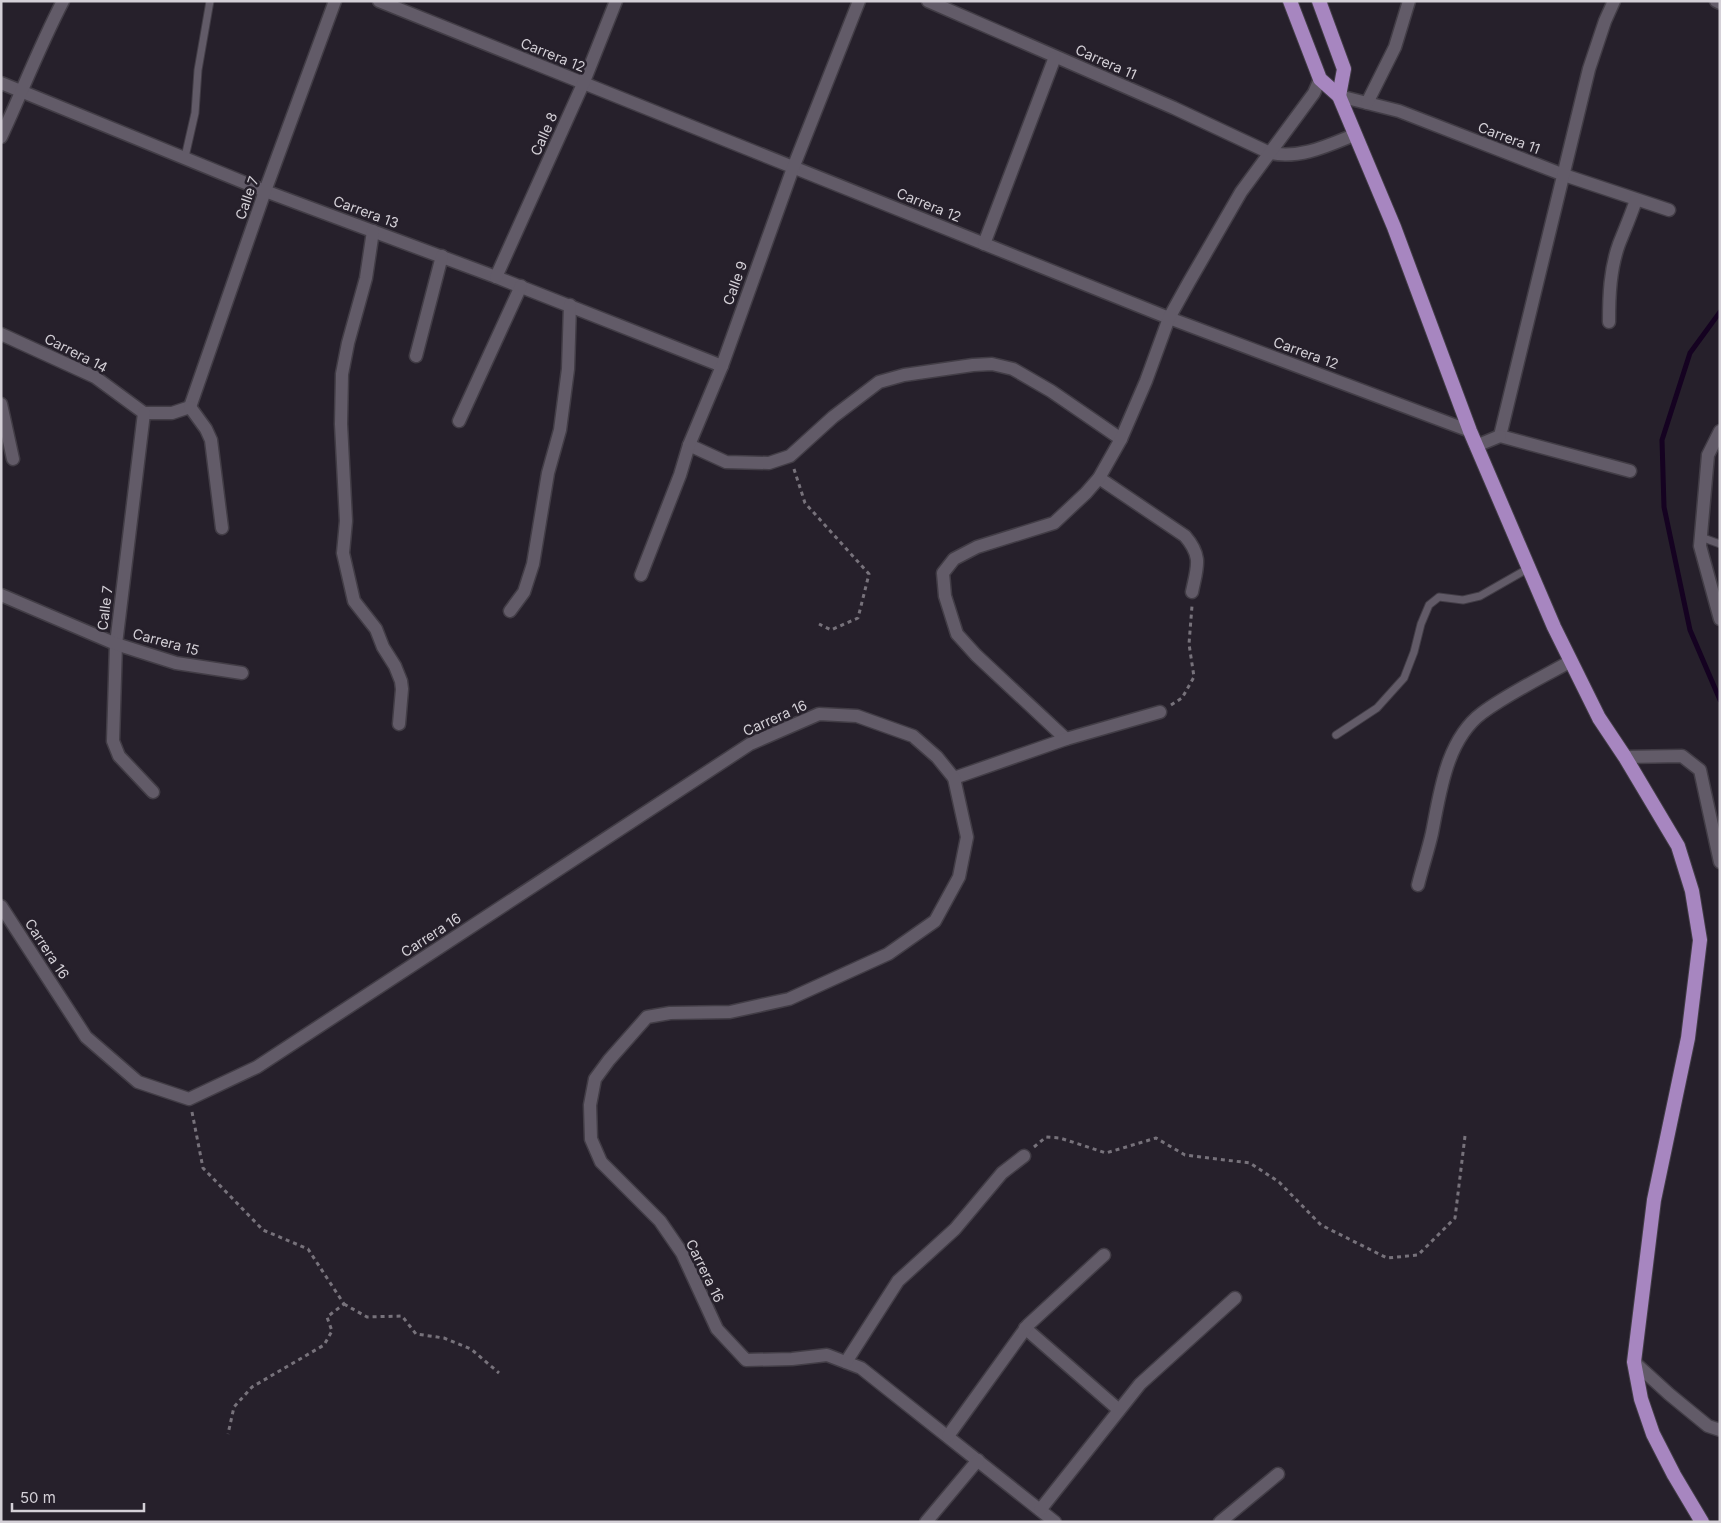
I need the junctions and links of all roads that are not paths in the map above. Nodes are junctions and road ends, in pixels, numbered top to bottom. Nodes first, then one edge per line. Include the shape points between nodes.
1 (63, 1) edge
2 (210, 1) edge
3 (335, 1) edge
4 (379, 1) edge
5 (616, 1) edge
6 (859, 1) edge
7 (928, 1) edge
8 (1290, 1) edge
9 (1319, 1) edge
10 (1409, 1) edge
11 (1614, 1) edge
12 (1716, 1) edge
13 (1720, 3) edge
14 (1056, 56) junction
15 (1320, 79) junction
16 (1, 83) edge
17 (583, 84) junction
18 (23, 91) junction
19 (1339, 96) junction
20 (1367, 103) junction
21 (1354, 135) junction
22 (1, 138) edge
23 (1270, 153) junction
24 (185, 157) junction
25 (794, 168) junction
26 (1564, 175) junction
27 (265, 191) junction
28 (1636, 200) junction
29 (1669, 210) dead end
30 (373, 231) junction
31 (984, 244) junction
32 (442, 256) junction
33 (496, 277) junction
34 (520, 286) junction
35 (570, 305) junction
36 (1169, 318) junction
37 (1609, 322) dead end
38 (1, 334) edge
39 (416, 356) dead end
40 (722, 366) junction
41 (1, 404) edge
42 (190, 406) junction
43 (144, 413) junction
44 (459, 421) dead end
45 (1470, 431) junction
46 (1720, 431) edge
47 (1500, 436) junction
48 (1121, 439) junction
49 (689, 445) junction
50 (1476, 446) junction
51 (13, 459) dead end
52 (1630, 471) dead end
53 (1099, 478) junction
54 (222, 528) dead end
55 (1701, 536) junction
56 (1720, 544) edge
57 (1529, 568) junction
58 (641, 575) dead end
59 (1192, 592) road end
60 (1, 595) edge
61 (510, 611) dead end
62 (1720, 619) edge
63 (116, 644) junction
64 (1571, 660) junction
65 (242, 673) dead end
66 (1160, 712) road end
67 (399, 724) dead end
68 (1336, 735) dead end
69 (1066, 739) junction
70 (1625, 757) junction
71 (954, 778) junction
72 (153, 792) dead end
73 (1720, 862) edge
74 (1418, 885) dead end
75 (1, 906) edge
76 (1024, 1156) road end
77 (1104, 1255) dead end
78 (1235, 1298) dead end
79 (1025, 1328) junction
80 (846, 1362) junction
81 (1634, 1362) junction
82 (1119, 1410) junction
83 (1720, 1430) edge
84 (948, 1436) junction
85 (978, 1460) junction
86 (1278, 1474) dead end
87 (1040, 1510) junction
88 (926, 1522) edge
89 (1055, 1522) edge
90 (1220, 1522) edge
91 (1702, 1522) edge

1 - 18 street
2 - 24 lane via 198,70 195,113
3 - 27 street, Calle 7
4 - 17 street, Carrera 12
5 - 17 street, Calle 8
6 - 25 street, Calle 9
7 - 14 street, Carrera 11
8 - 15 highway
9 - 19 highway via 1344,69
10 - 20 street via 1395,47
11 - 26 street via 1589,69
12 - 13 street
14 - 23 street, Carrera 11
14 - 31 street
15 - 19 highway
15 - 23 street via 1314,93
16 - 18 street, Carrera 13
17 - 25 street, Carrera 12
17 - 33 street, Calle 8
18 - 22 street
18 - 24 street, Carrera 13
19 - 20 street, Carrera 11
19 - 21 highway
20 - 26 street, Carrera 11 via 1399,111
21 - 23 street via 1304,153
21 - 45 highway via 1394,227
23 - 36 street via 1241,192
24 - 27 street, Carrera 13
25 - 31 street, Carrera 12
25 - 40 street, Calle 9
26 - 28 street, Carrera 11
26 - 47 street
27 - 30 street, Carrera 13
27 - 42 street, Calle 7
28 - 29 street, Carrera 11
28 - 37 street via 1613,268
30 - 32 street, Carrera 13
30 - 67 street via 366,278 342,374 340,415 346,521 343,553 354,601 376,629 401,681
31 - 36 street, Carrera 12
32 - 33 street, Carrera 13
32 - 39 street
33 - 34 street, Carrera 13
34 - 35 street, Carrera 13
34 - 44 street
35 - 40 street, Carrera 13
35 - 61 street via 568,369 560,430 548,473 533,564 524,592
36 - 45 street, Carrera 12
36 - 48 street
38 - 43 street, Carrera 14 via 95,376
40 - 49 street, Calle 9
41 - 51 street
42 - 43 street via 172,413
42 - 54 street via 211,440
43 - 63 street, Calle 7
45 - 50 highway
46 - 55 street via 1708,455
47 - 50 street
47 - 52 street
48 - 49 street via 1014,369 992,364 904,375 879,382 833,416 790,456 769,462 726,462
48 - 53 street
49 - 58 street, Calle 9
50 - 57 highway
53 - 59 street via 1185,536 1195,547 1198,559
53 - 69 street via 1054,523 976,547 954,559 943,573 945,596 957,634
55 - 56 lane
55 - 62 street via 1700,546
57 - 64 highway
57 - 68 lane via 1480,596 1463,600 1438,597 1429,605 1421,624 1404,678 1377,708
60 - 63 street, Carrera 15
63 - 65 street, Carrera 15 via 176,663
63 - 72 street, Calle 7 via 113,741 118,756
64 - 70 highway via 1599,718
64 - 74 street via 1481,714 1462,736 1448,762
66 - 69 street
69 - 71 street
70 - 73 street via 1682,756 1700,770
70 - 81 highway via 1678,846 1692,890 1700,940 1688,1038 1654,1200
71 - 75 street, Carrera 16 via 937,757 912,736 857,716 819,714 750,744 257,1067 189,1099 138,1082 86,1036
71 - 80 street, Carrera 16 via 967,836 959,878 935,921 888,954 788,999 730,1012 670,1013 647,1017 595,1080 590,1105 591,1140 601,1162 660,1221 682,1253 717,1329 746,1360 827,1355
76 - 80 street via 1002,1173 955,1229 898,1281
77 - 79 street
78 - 82 street via 1140,1384
79 - 82 street
79 - 84 street
80 - 84 street, Carrera 16 via 860,1368
81 - 83 street via 1708,1426
81 - 91 highway via 1641,1400 1653,1434
82 - 87 street
84 - 85 street, Carrera 16
85 - 87 street, Carrera 16
85 - 88 street
86 - 90 street
87 - 89 street, Carrera 16

